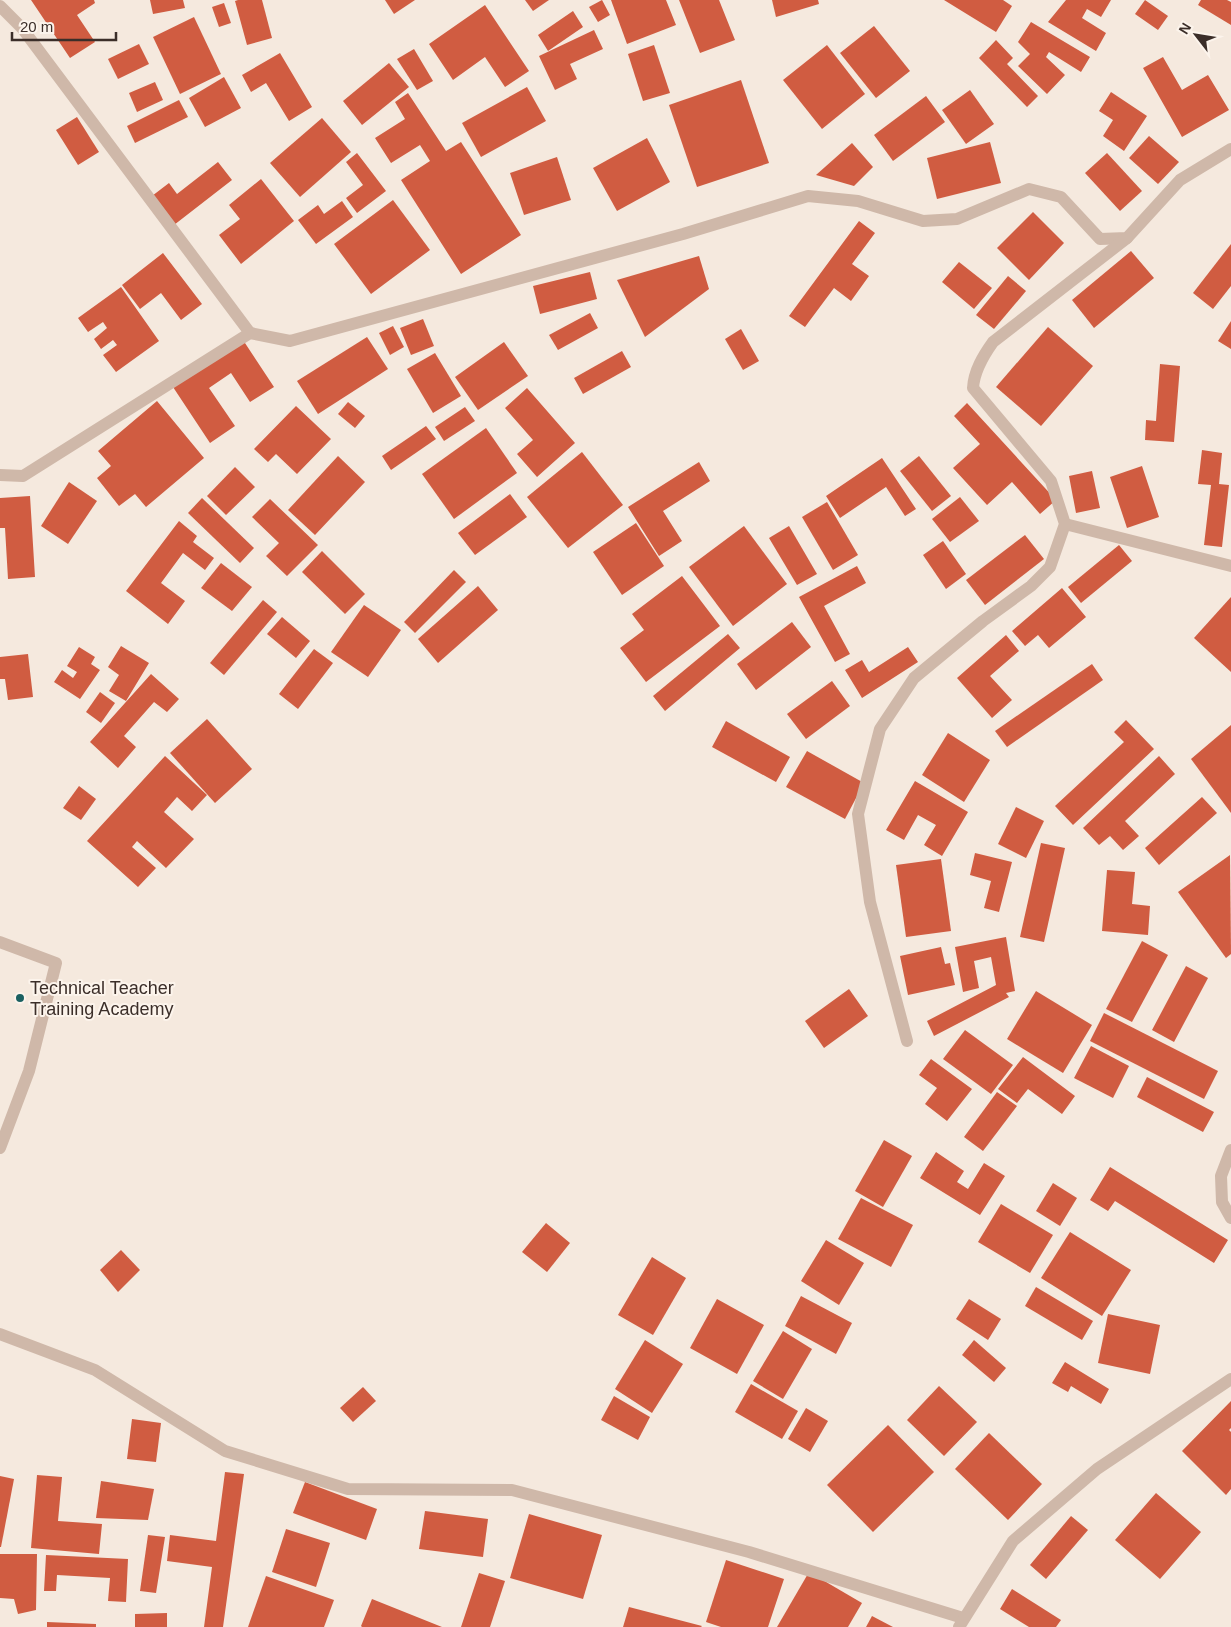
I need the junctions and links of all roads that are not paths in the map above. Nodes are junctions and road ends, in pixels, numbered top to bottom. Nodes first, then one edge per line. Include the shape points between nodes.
1 (0, 6) edge
2 (1231, 149) edge
3 (1126, 238) junction
4 (250, 333) junction
5 (0, 475) edge
6 (1064, 524) junction
7 (1231, 566) edge
8 (0, 942) edge
9 (907, 1041) dead end
10 (0, 1148) edge
11 (1231, 1150) edge
12 (1231, 1218) edge
13 (0, 1334) edge
14 (1231, 1379) edge
15 (961, 1623) edge

1 - 4 street via 22,28
2 - 3 street via 1180,180
3 - 4 street via 1100,239 1061,197 1029,189 957,219 923,221 858,201 808,196 683,234 290,341
3 - 6 street via 993,342 973,379 973,388 1051,481
4 - 5 street via 23,476
6 - 7 street
6 - 9 street via 1050,567 1031,586 914,678 880,729 858,814 870,902
8 - 10 street via 56,963 29,1071
11 - 12 street via 1221,1176 1222,1202
13 - 15 street via 95,1370 225,1451 348,1489 512,1490 748,1552
14 - 15 street via 1097,1469 1013,1541

